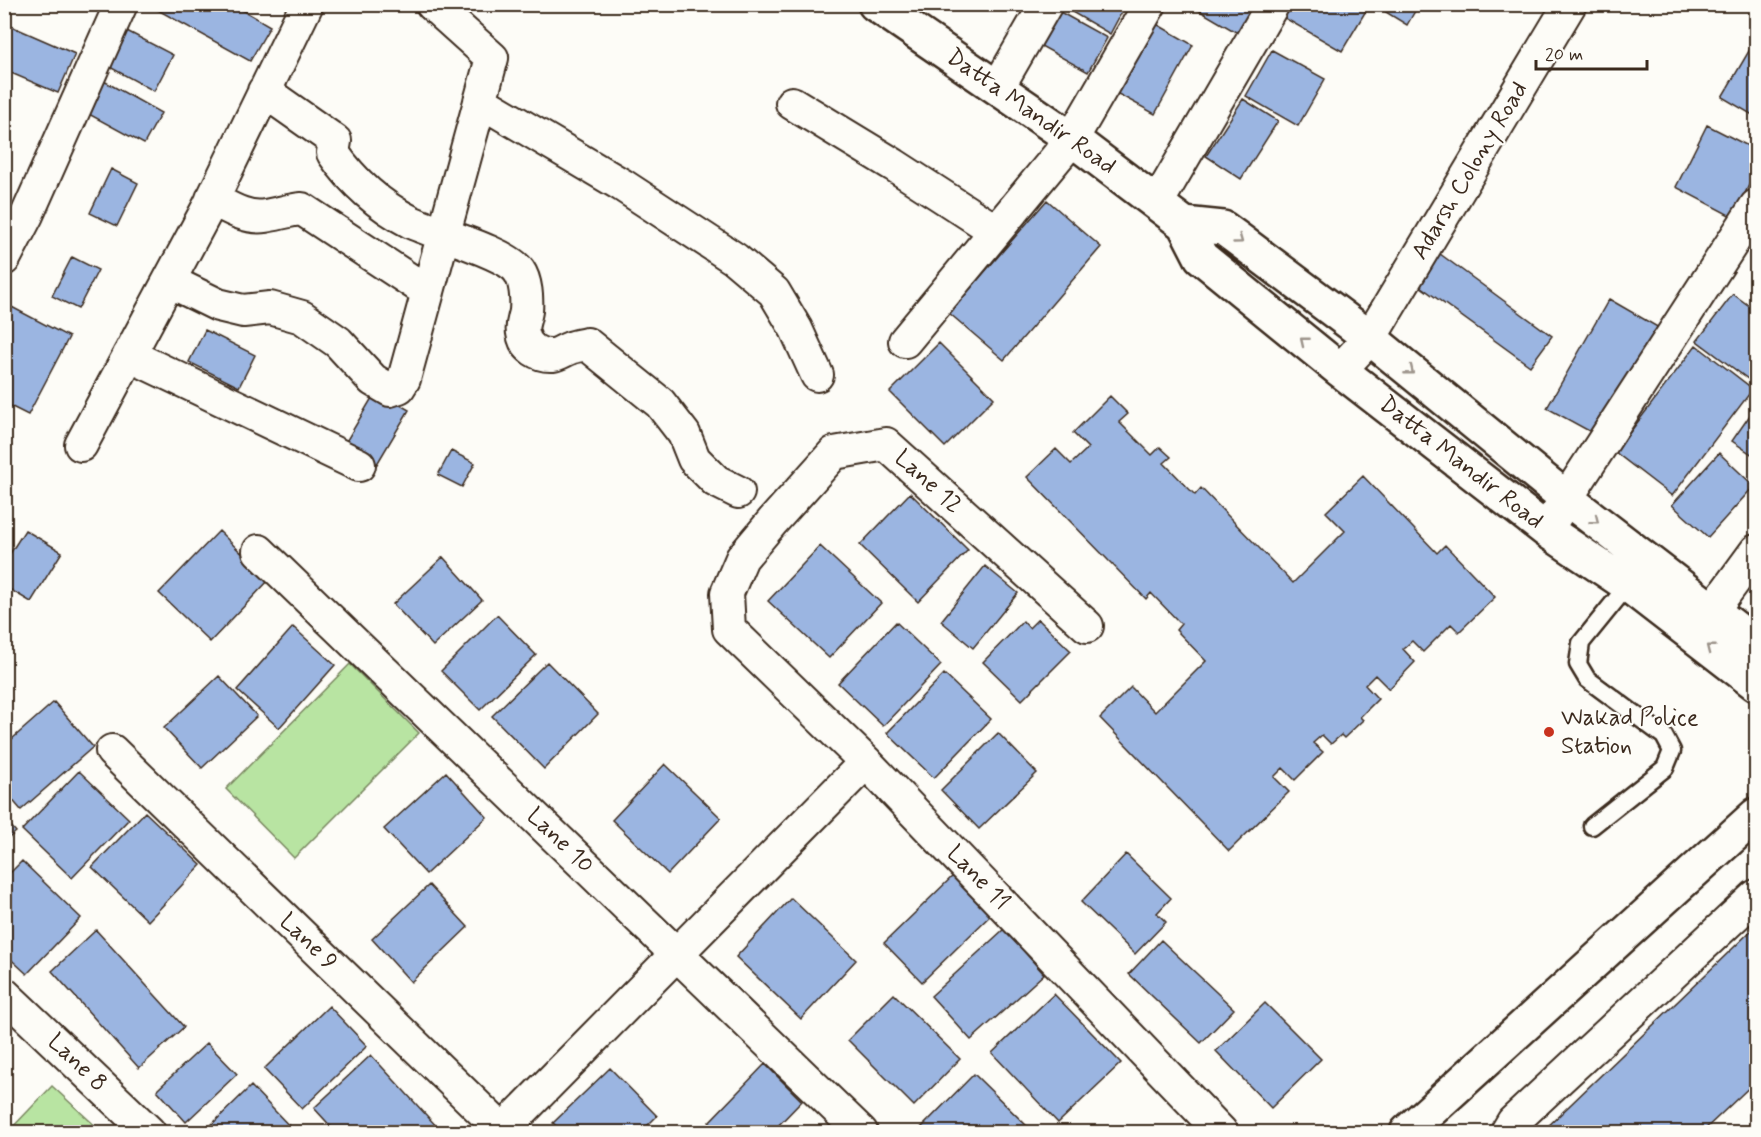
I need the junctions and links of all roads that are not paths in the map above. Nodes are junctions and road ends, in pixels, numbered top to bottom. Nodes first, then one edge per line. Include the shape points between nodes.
1 (121, 4) edge
2 (307, 4) edge
3 (432, 4) edge
4 (1046, 4) edge
5 (1150, 4) edge
6 (1273, 4) edge
7 (1570, 4) edge
8 (877, 5) edge
9 (998, 87) junction
10 (264, 91) junction
11 (480, 101) junction
12 (792, 103) dead end
13 (1072, 139) junction
14 (212, 199) junction
15 (1157, 203) junction
16 (1756, 206) edge
17 (1184, 224) junction
18 (996, 231) junction
19 (443, 235) junction
20 (4, 259) edge
21 (169, 281) junction
22 (428, 292) junction
23 (1370, 338) junction
24 (905, 341) dead end
25 (129, 355) junction
26 (1340, 370) junction
27 (817, 375) dead end
28 (81, 445) dead end
29 (359, 465) dead end
30 (738, 492) dead end
31 (1566, 498) junction
32 (1546, 530) junction
33 (259, 551) dead end
34 (1756, 551) edge
35 (1628, 585) junction
36 (1712, 611) junction
37 (1087, 627) dead end
38 (729, 629) joint
39 (1756, 644) edge
40 (1756, 684) edge
41 (112, 751) dead end
42 (866, 762) junction
43 (1756, 814) edge
44 (1592, 826) dead end
45 (1756, 896) edge
46 (677, 954) junction
47 (4, 994) edge
48 (149, 1132) edge
49 (503, 1132) edge
50 (861, 1132) edge
51 (1221, 1132) edge
52 (1407, 1132) edge
53 (1507, 1132) edge

1 - 20 street
2 - 10 street
3 - 11 street via 492,58
4 - 9 street
5 - 13 street
6 - 15 street
7 - 23 street, Adarsh Colony Road
8 - 9 main road, Datta Mandir Road
9 - 13 main road, Datta Mandir Road
10 - 14 street
10 - 19 street via 335,141 333,153 342,166 380,204
11 - 19 street
11 - 27 street via 622,185 735,259 774,292
12 - 18 street
13 - 15 main road, Datta Mandir Road
13 - 18 street
14 - 21 street
14 - 22 street via 244,214 263,217 302,210
15 - 17 main road, Datta Mandir Road
16 - 31 street
17 -> 23 main road, Datta Mandir Road via 1222,228
26 -> 17 main road, Datta Mandir Road via 1201,257
18 - 24 street
19 - 22 street
19 - 30 street via 508,262 519,271 525,292 522,332 527,344 540,355 556,355 588,344 660,402 684,434 694,459 716,481
21 - 22 street via 243,311 270,309 302,317 338,342 373,380 390,390 399,387 404,379
21 - 25 street
23 - 26 street, Adarsh Colony Road
23 -> 31 main road, Datta Mandir Road
25 - 28 street
25 - 29 street
26 - 32 main road, Datta Mandir Road
31 - 32 street
31 -> 36 main road, Datta Mandir Road
32 - 35 main road, Datta Mandir Road
33 - 46 street, Lane 10
34 - 36 street
40 -> 35 main road, Datta Mandir Road
35 - 44 lane via 1581,643 1578,664 1587,679 1664,736 1672,751 1665,768
36 - 39 main road, Datta Mandir Road
37 - 38 street, Lane 12 via 886,444 834,453 773,521 742,558 726,593
38 - 42 street, Lane 11
41 - 49 street, Lane 9
42 - 46 street
42 - 51 street, Lane 11
43 - 52 main road
45 - 53 street via 1513,1122
46 - 49 street
46 - 50 street, Lane 10
47 - 48 street, Lane 8

